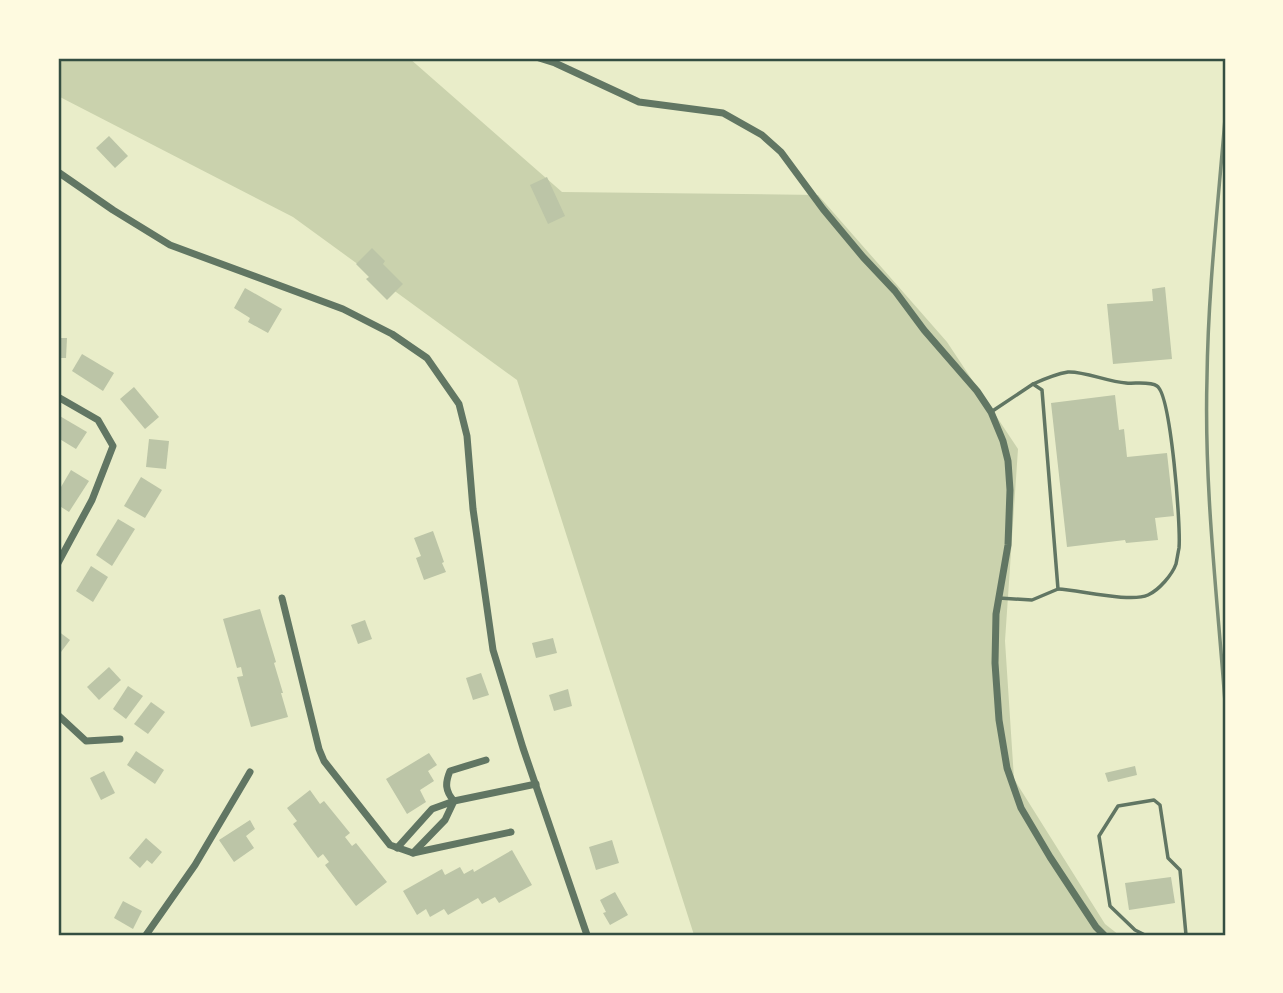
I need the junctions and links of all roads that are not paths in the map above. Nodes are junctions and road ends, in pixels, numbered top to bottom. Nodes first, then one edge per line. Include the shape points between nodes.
1 (539, 58) edge
2 (58, 172) edge
3 (1033, 384) junction
4 (58, 397) edge
5 (991, 412) junction
6 (58, 563) edge
7 (1058, 589) junction
8 (282, 598) dead end
9 (999, 598) junction
10 (58, 715) edge
11 (120, 739) dead end
12 (486, 760) dead end
13 (250, 772) dead end
14 (536, 784) junction
15 (454, 801) junction
16 (511, 832) dead end
17 (397, 848) junction
18 (413, 853) junction
19 (146, 935) edge
20 (587, 935) edge
21 (1104, 935) edge
22 (1145, 935) edge
23 (1186, 935) edge

1 - 5 street via 639,102 723,113 762,135 781,152
2 - 14 street via 170,244 343,309 427,358 459,404 467,436 493,650
3 - 5 lane
3 - 7 lane via 1042,390
3 - 7 lane via 1072,372 1155,384 1166,405 1174,464 1179,548 1168,578 1147,596 1119,598
4 - 6 street via 98,420 113,446 92,500
5 - 9 street via 1003,440 1010,490 1009,545
7 - 9 lane via 1032,600
8 - 17 street via 324,761
9 - 21 street via 995,663 1007,768 1021,808
10 - 11 street via 86,741
12 - 15 street via 450,771 446,781
13 - 19 street via 195,865
14 - 15 street
14 - 20 street
15 - 17 street via 432,809
15 - 18 street via 445,820
16 - 18 street
17 - 18 street
22 - 23 lane via 1110,906 1099,836 1118,806 1154,800 1160,805 1168,858 1180,870

